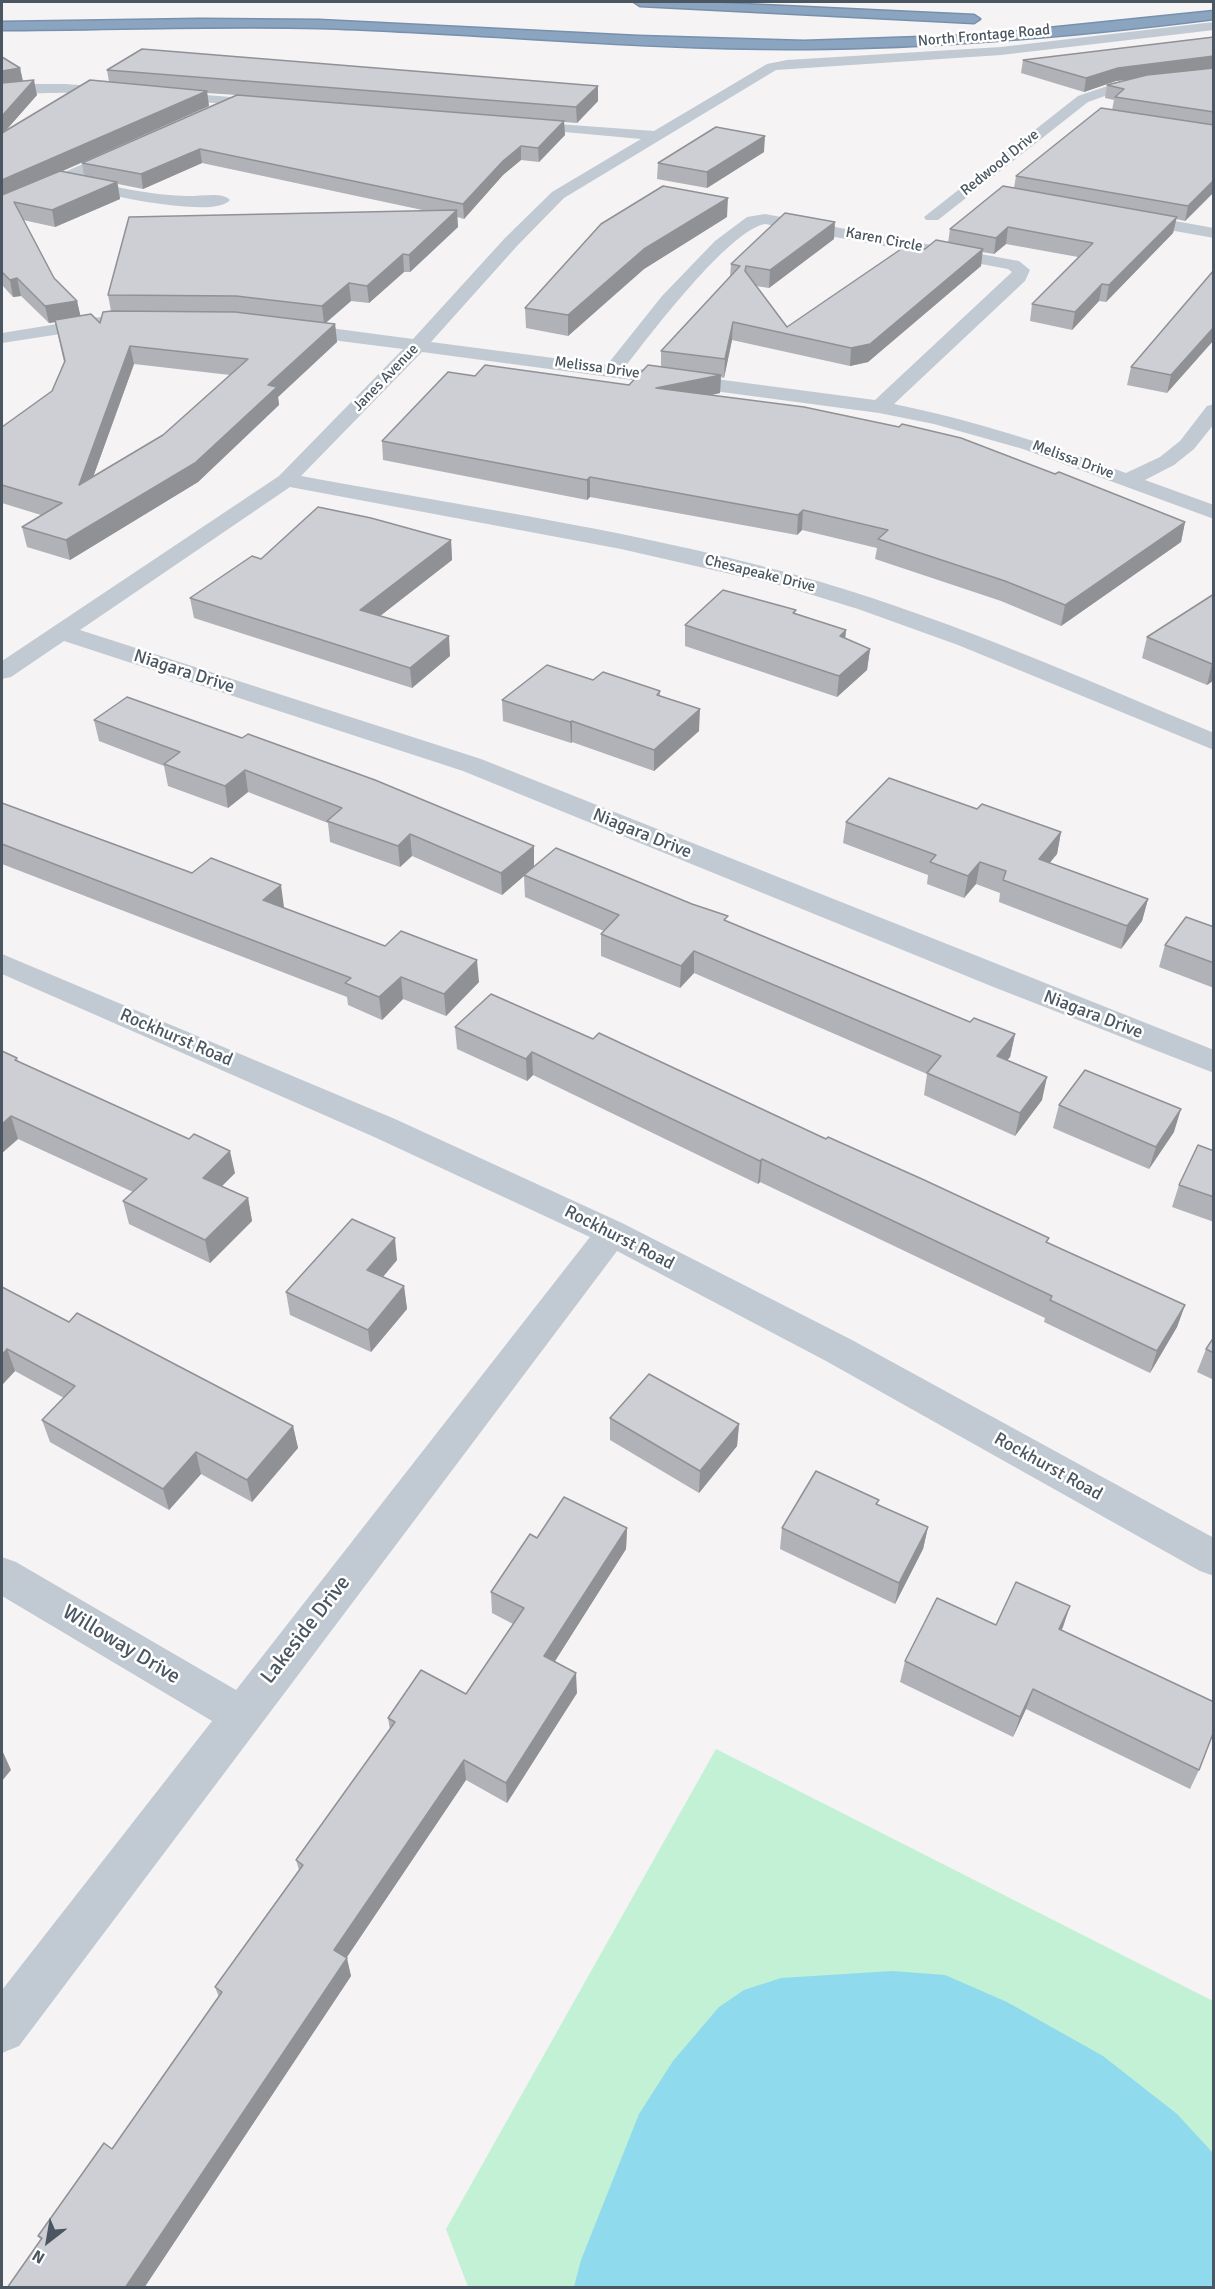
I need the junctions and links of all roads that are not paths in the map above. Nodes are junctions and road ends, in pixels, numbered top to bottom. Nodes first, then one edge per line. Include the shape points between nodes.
1 (640, 2) edge
2 (1214, 4) edge
3 (1214, 15) edge
4 (1062, 18) dead end
5 (989, 19) dead end
6 (2, 26) edge
7 (1214, 26) edge
8 (759, 74) joint
9 (1214, 74) edge
10 (2, 92) edge
11 (237, 101) junction
12 (285, 105) edge
13 (1067, 110) junction
14 (1089, 113) dead end
15 (206, 115) edge
16 (511, 123) edge
17 (654, 135) junction
18 (133, 147) edge
19 (60, 179) junction
20 (968, 189) junction
21 (992, 193) edge
22 (222, 200) dead end
23 (2, 206) edge
24 (1108, 214) edge
25 (932, 217) dead end
26 (1214, 233) edge
27 (115, 321) edge
28 (272, 326) edge
29 (2, 338) edge
30 (419, 344) junction
31 (613, 370) junction
32 (879, 407) junction
33 (1214, 410) edge
34 (286, 480) junction
35 (1128, 480) junction
36 (1214, 513) edge
37 (61, 632) junction
38 (2, 672) edge
39 (1214, 742) edge
40 (2, 963) edge
41 (1214, 1062) edge
42 (612, 1233) junction
43 (1214, 1559) edge
44 (2, 1575) edge
45 (240, 1715) junction
46 (2, 2029) edge

1 - 5 highway
2 - 4 highway
3 - 6 highway via 1011,37 800,44 286,23
7 - 8 street, North Frontage Road via 1001,52 787,64
8 - 17 street, Janes Avenue
9 - 13 street, Redwood Drive via 1116,87 1083,99
10 - 11 street via 66,88
11 - 12 street
11 - 15 street
13 - 14 street
13 - 20 street, Redwood Drive
16 - 17 street
17 - 30 street, Janes Avenue via 558,195
18 - 19 street
19 - 22 street via 160,201
19 - 23 street
20 - 21 street
20 - 25 street, Redwood Drive
24 - 26 street
27 - 29 street
28 - 30 street, Melissa Drive
30 - 31 street, Melissa Drive
30 - 34 street, Janes Avenue
31 - 32 street, Melissa Drive
31 - 32 street, Karen Circle via 668,300 721,244 753,221 783,220 1013,265 1021,270 1019,277
32 - 35 street, Melissa Drive via 989,432
33 - 35 street via 1174,456
34 - 37 street, Janes Avenue
34 - 39 street, Chesapeake Drive via 544,527 806,585 1034,668
35 - 36 street, Melissa Drive
37 - 38 street, Janes Avenue
37 - 41 street, Niagara Drive via 472,765
40 - 42 street, Rockhurst Road via 462,1162
42 - 43 street, Rockhurst Road via 849,1356
42 - 45 street, Lakeside Drive
44 - 45 street, Willoway Drive
45 - 46 street, Lakeside Drive

